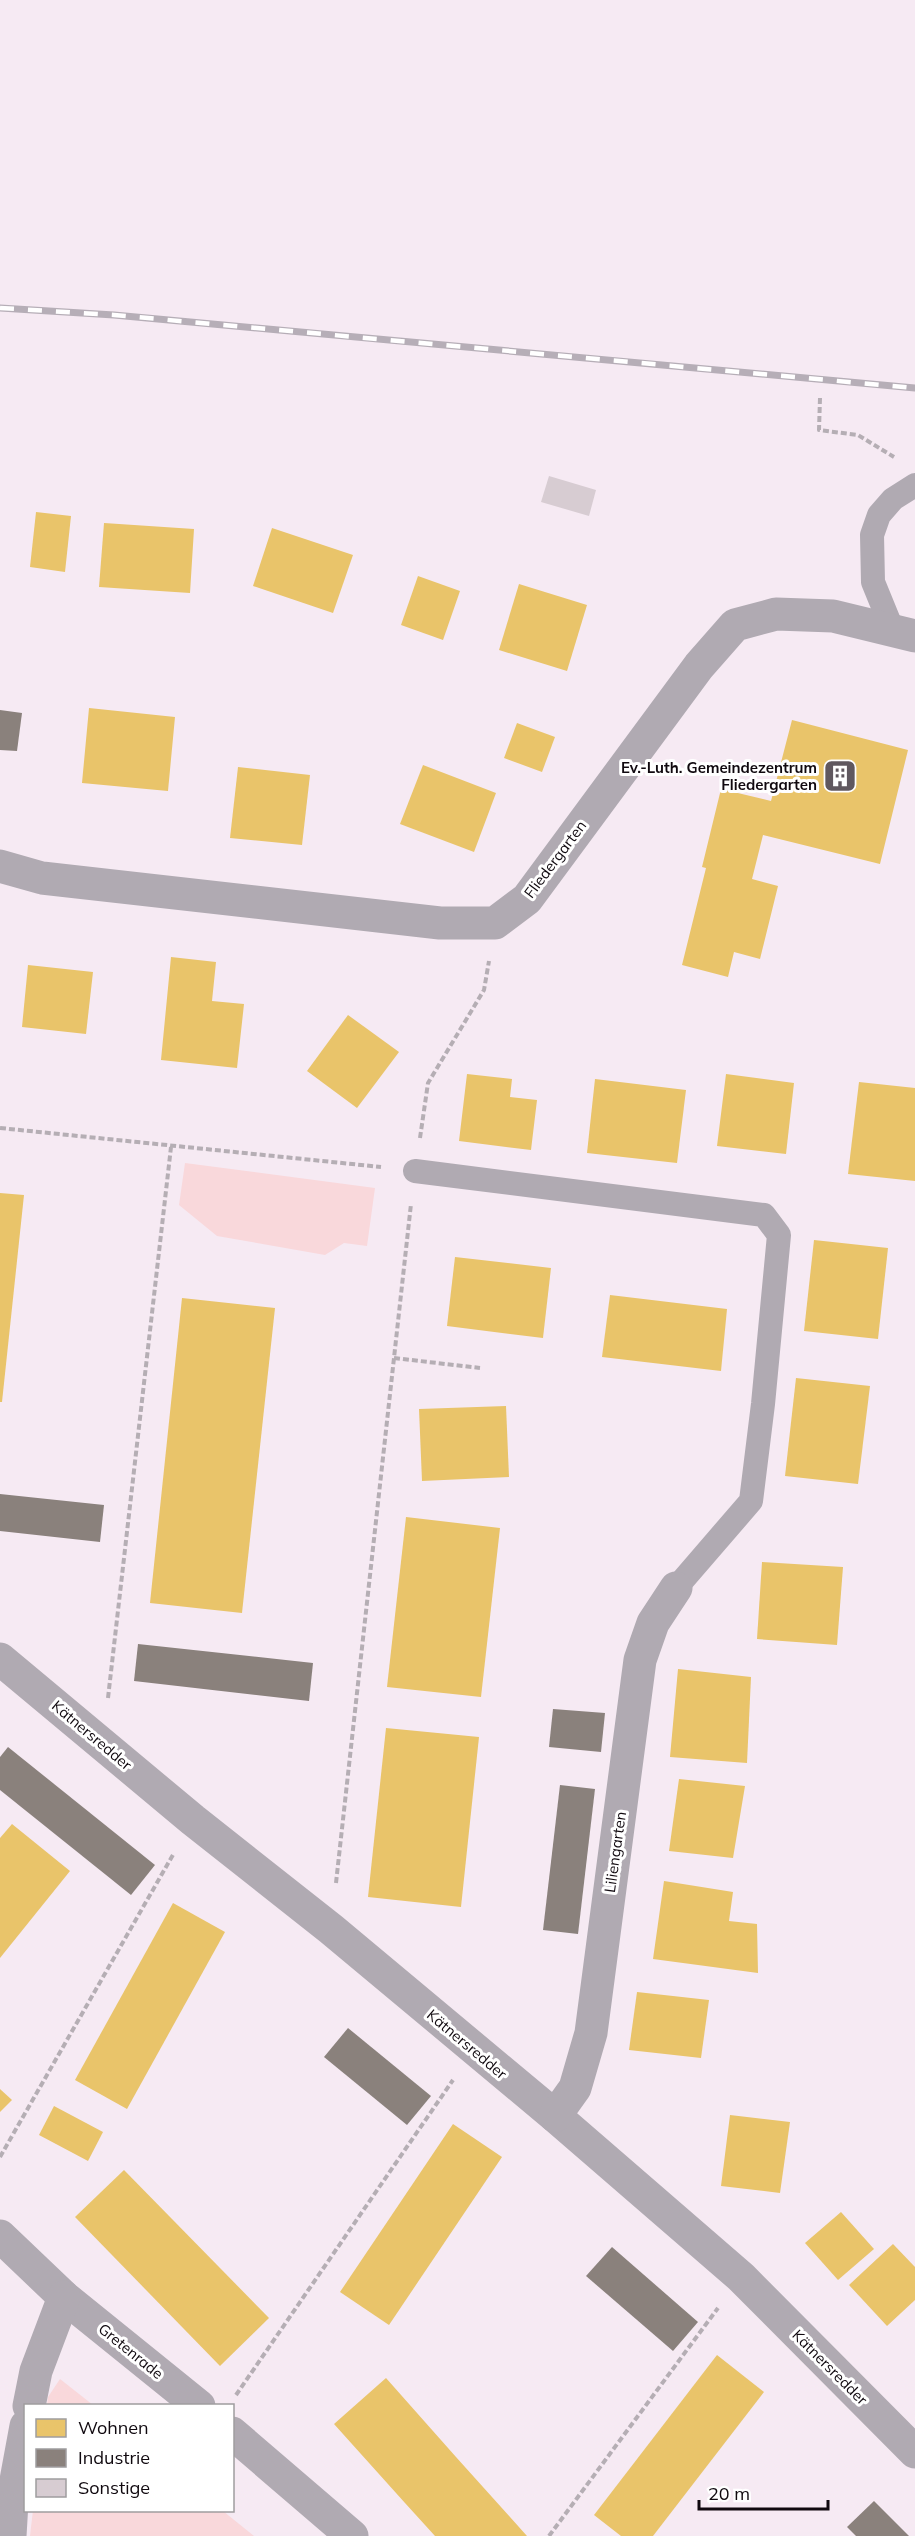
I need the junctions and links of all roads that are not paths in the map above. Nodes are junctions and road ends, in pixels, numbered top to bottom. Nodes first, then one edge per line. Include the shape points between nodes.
1 (915, 485) edge
2 (904, 634) edge
3 (0, 866) edge
4 (415, 1171) road end
5 (676, 1588) joint
6 (0, 1659) edge
7 (555, 2116) junction
8 (0, 2236) edge
9 (64, 2297) junction
10 (29, 2404) edge
11 (197, 2404) edge
12 (234, 2435) edge
13 (24, 2437) edge
14 (915, 2452) edge
15 (10, 2536) edge
16 (352, 2536) edge

1 - 2 lane via 893,498 879,515 872,535 873,582
2 - 3 street, Fliedergarten via 833,616 776,614 735,625 699,666 527,898 495,923 440,923 42,878
4 - 5 lane via 764,1215 779,1235 751,1501
5 - 7 street, Liliengarten via 653,1623 640,1660 591,2032 575,2088
6 - 7 street, Kätnersredder
7 - 14 street, Kätnersredder via 741,2277
8 - 9 street, Gretenrade
9 - 10 street via 36,2371
9 - 11 street, Gretenrade
12 - 16 street
13 - 15 street

